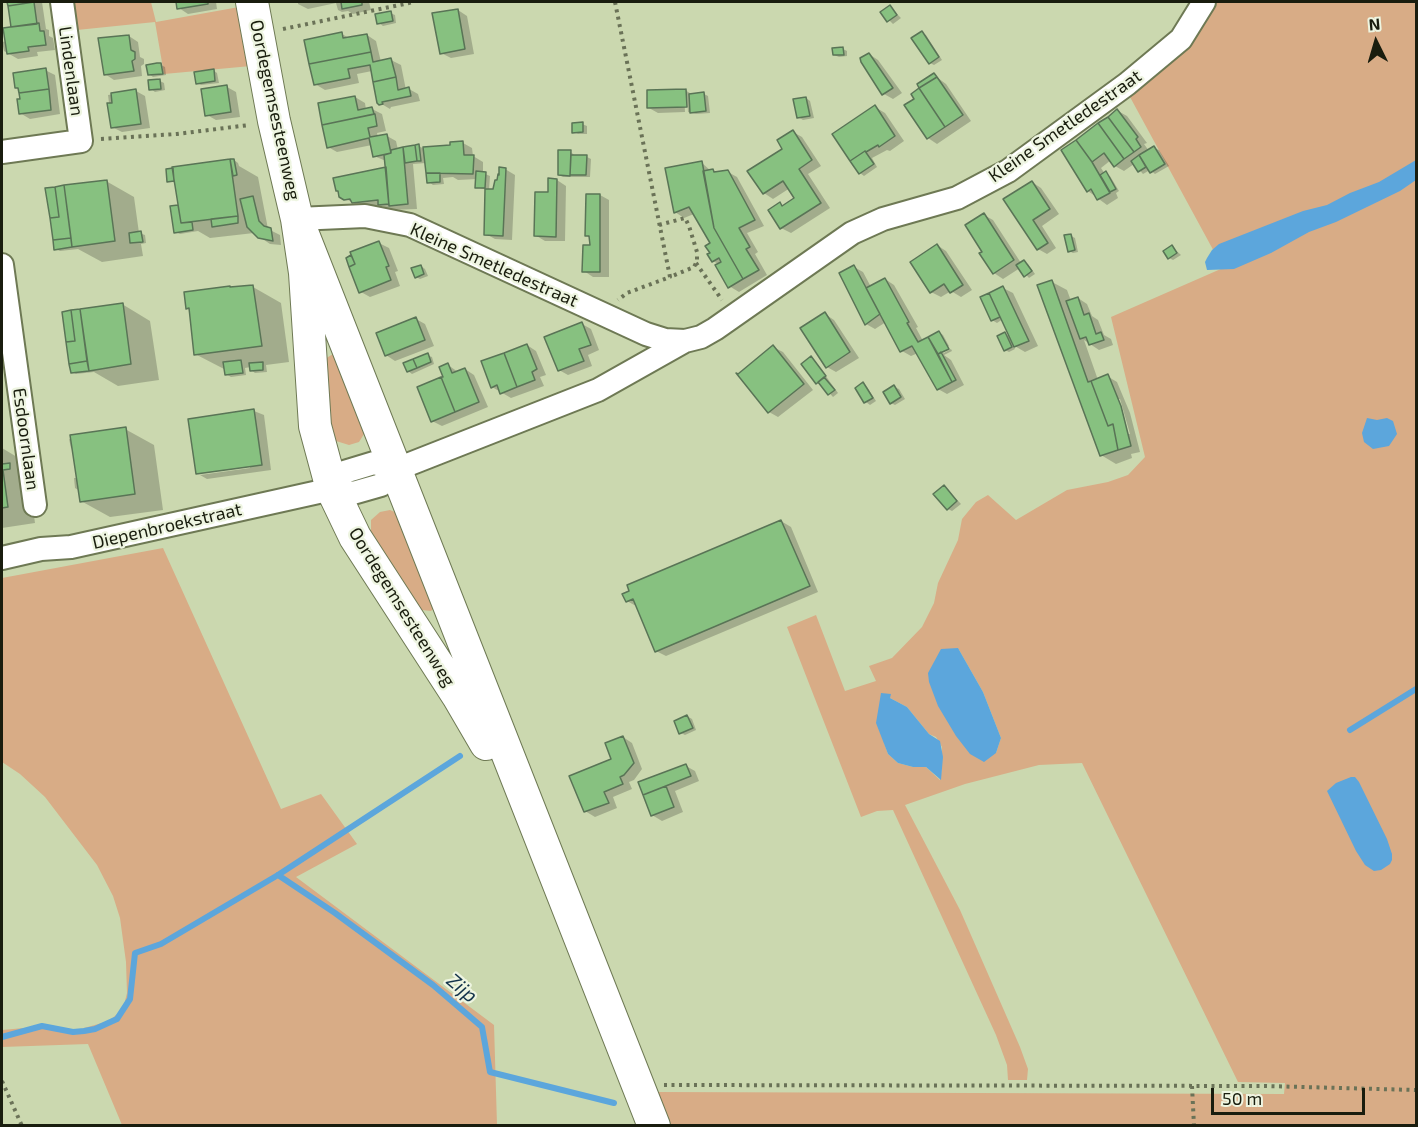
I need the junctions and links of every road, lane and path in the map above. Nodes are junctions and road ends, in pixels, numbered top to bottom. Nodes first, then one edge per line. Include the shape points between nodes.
1 (62, 2) edge
2 (252, 2) edge
3 (414, 2) edge
4 (615, 2) edge
5 (1204, 2) edge
6 (258, 32) junction
7 (274, 121) junction
8 (81, 141) junction
9 (2, 152) edge
10 (297, 219) junction
11 (659, 225) junction
12 (696, 263) junction
13 (2, 265) edge
14 (670, 277) junction
15 (602, 314) junction
16 (733, 316) junction
17 (685, 341) junction
18 (397, 469) junction
19 (332, 489) junction
20 (35, 505) dead end
21 (2, 558) edge
22 (539, 835) junction
23 (2, 1081) edge
24 (637, 1085) junction
25 (1192, 1086) junction
26 (1416, 1090) edge
27 (22, 1125) edge
28 (654, 1125) edge
29 (1194, 1125) edge

1 - 8 street, Lindenlaan
2 - 6 street, Oordegemsesteenweg
3 - 6 path
4 - 11 path
5 - 16 street, Kleine Smetledestraat via 1181,39 1127,84 1008,171 957,198 884,219 852,233
6 - 7 street, Oordegemsesteenweg
7 - 8 path
7 - 10 street, Oordegemsesteenweg
8 - 9 street
10 - 15 street, Kleine Smetledestraat via 365,216 410,225
10 - 18 street, Oordegemsesteenweg
10 - 19 street, Oordegemsesteenweg via 305,273 315,426
11 - 12 path via 685,218 697,252
11 - 14 path
12 - 14 path
12 - 16 path
13 - 20 street, Esdoornlaan
14 - 15 path via 627,293
15 - 17 street, Kleine Smetledestraat via 646,334
16 - 17 street, Kleine Smetledestraat via 701,337
17 - 18 street, Kleine Smetledestraat via 598,390
18 - 19 street, Diepenbroekstraat via 381,485 354,493
18 - 22 street, Oordegemsesteenweg
19 - 21 street, Diepenbroekstraat via 70,547
19 - 22 street, Oordegemsesteenweg via 355,537 458,696
22 - 24 street, Oordegemsesteenweg
23 - 27 path
24 - 25 path
24 - 28 street, Oordegemsesteenweg
25 - 26 path
25 - 29 path

